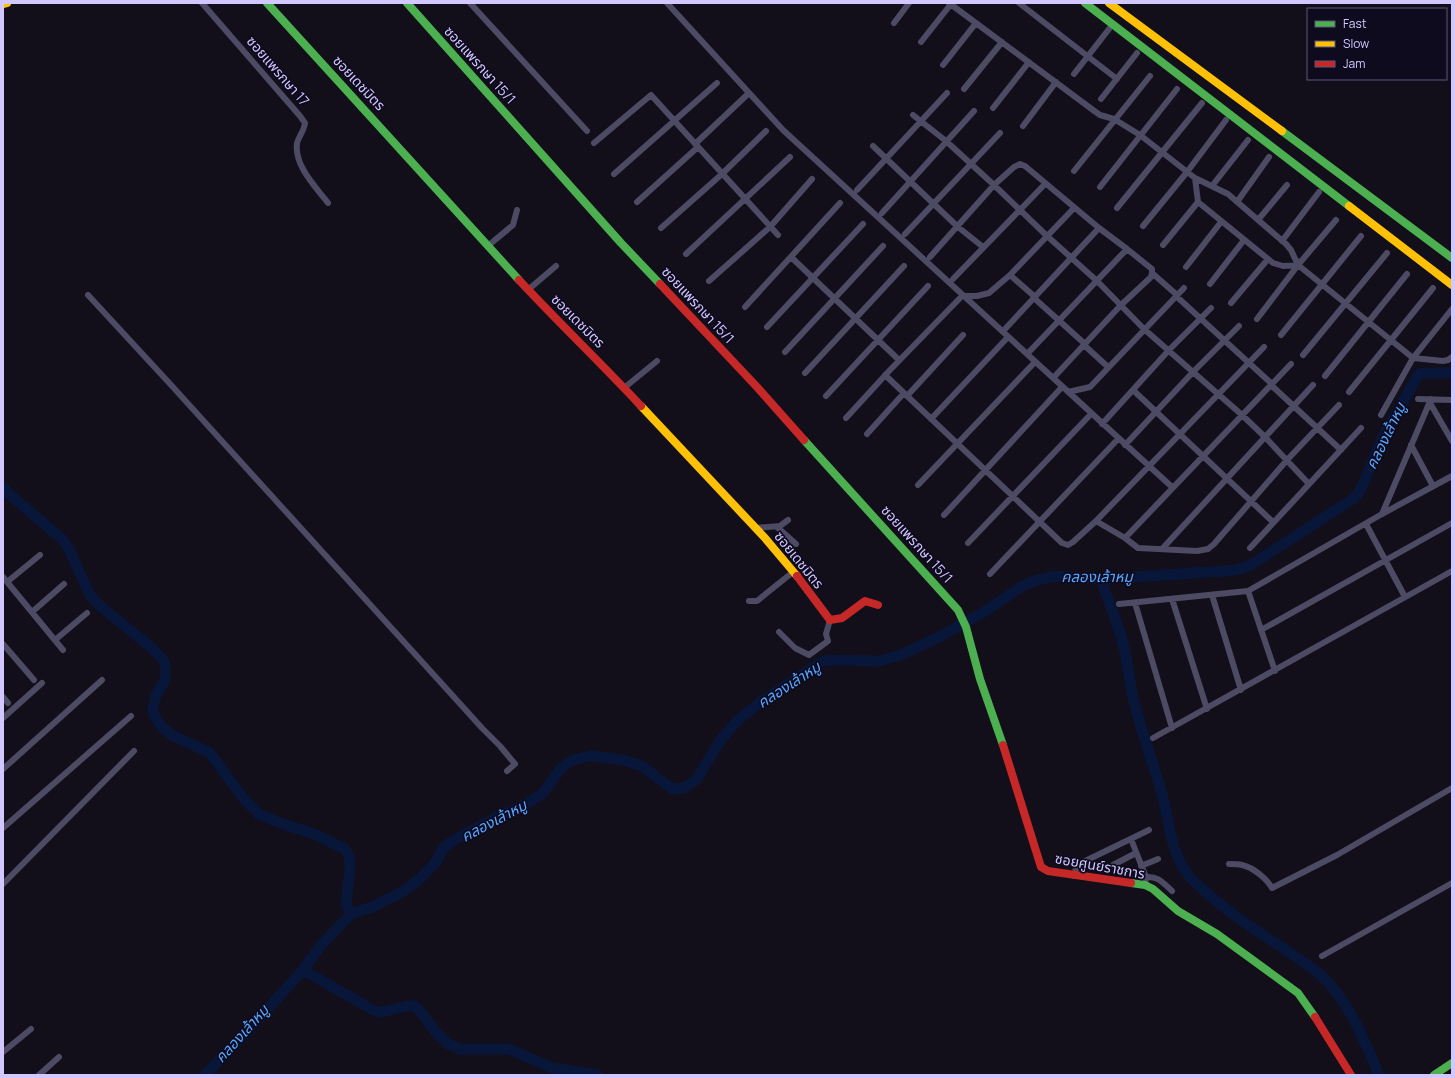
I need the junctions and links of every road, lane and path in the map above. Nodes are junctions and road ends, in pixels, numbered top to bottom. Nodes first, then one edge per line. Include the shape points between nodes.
1 (6, 3) edge
2 (202, 3) edge
3 (267, 3) edge
4 (407, 3) edge
5 (470, 3) edge
6 (667, 3) edge
7 (909, 3) edge
8 (1019, 3) edge
9 (1085, 3) edge
10 (1109, 3) edge
11 (3, 4) edge
12 (950, 4) edge
13 (894, 23) dead end
14 (976, 23) junction
15 (1109, 29) dead end
16 (921, 42) dead end
17 (1002, 42) junction
18 (1137, 53) dead end
19 (1088, 56) junction
20 (1029, 62) junction
21 (943, 65) dead end
22 (1074, 74) dead end
23 (1150, 76) dead end
24 (1117, 79) junction
25 (1056, 82) junction
26 (717, 83) dead end
27 (964, 89) dead end
28 (1177, 89) dead end
29 (749, 93) junction
30 (947, 93) dead end
31 (1101, 99) dead end
32 (1202, 103) dead end
33 (993, 108) dead end
34 (974, 111) dead end
35 (913, 115) dead end
36 (1114, 119) junction
37 (1226, 120) dead end
38 (674, 121) junction
39 (920, 122) junction
40 (1023, 126) dead end
41 (587, 131) dead end
42 (766, 131) dead end
43 (1000, 133) dead end
44 (1140, 135) junction
45 (1248, 140) dead end
46 (946, 141) junction
47 (594, 143) dead end
48 (696, 146) junction
49 (873, 146) dead end
50 (1163, 153) junction
51 (790, 157) dead end
52 (1269, 157) dead end
53 (886, 158) junction
54 (970, 164) junction
55 (1074, 171) dead end
56 (1187, 172) junction
57 (614, 174) dead end
58 (722, 174) junction
59 (1195, 178) junction
60 (812, 179) dead end
61 (910, 181) junction
62 (1045, 184) junction
63 (994, 185) junction
64 (1287, 185) dead end
65 (1212, 186) junction
66 (1100, 187) dead end
67 (857, 190) dead end
68 (1319, 192) dead end
69 (745, 200) junction
70 (637, 202) dead end
71 (1198, 202) junction
72 (1237, 202) junction
73 (328, 203) dead end
74 (840, 203) dead end
75 (934, 204) junction
76 (1074, 208) junction
77 (1117, 208) dead end
78 (517, 210) dead end
79 (1020, 210) junction
80 (882, 212) dead end
81 (1258, 220) junction
82 (1336, 220) dead end
83 (1221, 222) junction
84 (863, 224) dead end
85 (1143, 226) dead end
86 (770, 227) junction
87 (958, 227) junction
88 (661, 228) dead end
89 (1099, 228) junction
90 (905, 234) dead end
91 (778, 236) dead end
92 (1046, 236) junction
93 (1361, 236) dead end
94 (1244, 240) junction
95 (1282, 241) junction
96 (488, 245) junction
97 (1162, 245) dead end
98 (883, 246) dead end
99 (983, 248) junction
100 (1127, 249) junction
101 (1387, 253) dead end
102 (686, 254) dead end
103 (791, 257) junction
104 (930, 257) dead end
105 (1072, 258) junction
106 (1452, 258) edge
107 (1268, 259) junction
108 (1298, 265) junction
109 (556, 266) dead end
110 (904, 266) dead end
111 (1186, 267) dead end
112 (1152, 273) junction
113 (1407, 274) dead end
114 (1010, 275) junction
115 (812, 278) junction
116 (953, 279) dead end
117 (709, 281) dead end
118 (1097, 281) junction
119 (1210, 284) dead end
120 (1322, 285) junction
121 (1452, 285) edge
122 (928, 286) dead end
123 (1184, 288) dead end
124 (1433, 288) dead end
125 (529, 290) junction
126 (1176, 295) junction
127 (88, 296) dead end
128 (962, 296) junction
129 (834, 298) junction
130 (1035, 298) junction
131 (1231, 303) dead end
132 (1345, 303) junction
133 (1121, 305) junction
134 (745, 307) dead end
135 (1211, 308) dead end
136 (1452, 309) edge
137 (856, 319) junction
138 (1200, 319) junction
139 (1257, 319) dead end
140 (1058, 321) junction
141 (1368, 322) junction
142 (1239, 326) dead end
143 (767, 327) dead end
144 (1144, 328) junction
145 (1005, 329) dead end
146 (962, 335) dead end
147 (1281, 336) dead end
148 (1008, 337) junction
149 (878, 340) junction
150 (1225, 341) junction
151 (1391, 341) junction
152 (1085, 344) junction
153 (1264, 347) dead end
154 (1170, 350) junction
155 (785, 352) dead end
156 (1029, 352) dead end
157 (1303, 355) dead end
158 (1452, 357) edge
159 (1413, 358) junction
160 (899, 360) junction
161 (657, 361) dead end
162 (1035, 362) junction
163 (1248, 363) junction
164 (1291, 364) dead end
165 (1108, 367) junction
166 (1193, 372) junction
167 (805, 373) dead end
168 (885, 375) junction
169 (1055, 376) dead end
170 (1325, 376) dead end
171 (1272, 384) junction
172 (1313, 385) dead end
173 (1062, 387) junction
174 (624, 388) junction
175 (1133, 390) junction
176 (1068, 392) junction
177 (1349, 392) dead end
178 (905, 394) junction
179 (1218, 394) junction
180 (826, 396) dead end
181 (1418, 398) dead end
182 (1452, 400) edge
183 (1431, 401) junction
184 (1339, 405) dead end
185 (1294, 406) junction
186 (1156, 411) junction
187 (1091, 414) junction
188 (1242, 415) junction
189 (1381, 415) dead end
190 (846, 418) dead end
191 (931, 419) junction
192 (1102, 424) junction
193 (1318, 428) junction
194 (1361, 428) dead end
195 (866, 434) dead end
196 (1180, 434) junction
197 (1265, 437) junction
198 (1118, 439) junction
199 (1452, 441) edge
200 (958, 444) junction
201 (1125, 445) junction
202 (1411, 445) junction
203 (1341, 450) junction
204 (1203, 455) junction
205 (1287, 460) junction
206 (1149, 467) junction
207 (986, 470) junction
208 (1452, 476) edge
209 (1227, 478) junction
210 (1309, 484) junction
211 (918, 485) dead end
212 (1433, 486) junction
213 (1172, 487) junction
214 (1012, 496) junction
215 (1251, 501) junction
216 (1382, 514) junction
217 (944, 515) dead end
218 (788, 520) dead end
219 (1039, 521) junction
220 (1096, 521) junction
221 (1274, 522) junction
222 (1452, 523) edge
223 (1366, 524) junction
224 (777, 527) junction
225 (756, 528) junction
226 (1125, 538) junction
227 (968, 543) dead end
228 (796, 544) dead end
229 (1250, 548) dead end
230 (1162, 549) junction
231 (40, 555) dead end
232 (1386, 561) junction
233 (1452, 571) edge
234 (793, 572) junction
235 (990, 574) dead end
236 (5, 580) edge
237 (64, 584) dead end
238 (1248, 590) junction
239 (1212, 595) junction
240 (1405, 597) junction
241 (1172, 599) junction
242 (749, 601) dead end
243 (1135, 603) junction
244 (1119, 604) dead end
245 (878, 605) dead end
246 (32, 612) junction
247 (87, 613) dead end
248 (830, 620) junction
249 (966, 627) joint
250 (1261, 630) junction
251 (779, 632) dead end
252 (55, 640) junction
253 (3, 644) edge
254 (63, 650) dead end
255 (1274, 671) junction
256 (34, 680) dead end
257 (102, 680) dead end
258 (42, 683) dead end
259 (1241, 690) junction
260 (3, 697) edge
261 (8, 703) dead end
262 (1207, 709) junction
263 (131, 716) dead end
264 (3, 718) edge
265 (1172, 728) junction
266 (1153, 738) dead end
267 (134, 751) dead end
268 (3, 769) edge
269 (507, 771) dead end
270 (1452, 788) edge
271 (3, 828) edge
272 (1149, 830) dead end
273 (1130, 839) junction
274 (1136, 853) junction
275 (1158, 859) dead end
276 (1229, 864) dead end
277 (1113, 865) dead end
278 (1141, 866) junction
279 (1074, 876) junction
280 (1145, 881) junction
281 (1452, 883) edge
282 (3, 884) edge
283 (1172, 891) dead end
284 (1322, 956) dead end
285 (31, 1029) dead end
286 (3, 1052) edge
287 (59, 1057) dead end
288 (1452, 1063) edge
289 (39, 1075) edge
290 (1351, 1075) edge
291 (1434, 1075) edge

1 - 11 street
2 - 73 street, ซอยแพรกษา 17 via 305,123 298,142 297,154 305,172
3 - 96 street, ซอยเดชมิตร
4 - 249 street, ซอยแพรกษา 15/1 via 621,243 757,387 958,610
5 - 41 street
6 - 29 street
7 - 13 street
8 - 19 street
9 - 121 street
10 - 106 street
12 - 14 street
12 - 16 street
14 - 17 street
14 - 21 street
15 - 19 street
17 - 20 street
17 - 27 street
18 - 24 street
19 - 22 street
19 - 24 street
20 - 25 street
20 - 33 street
23 - 36 street
24 - 31 street
25 - 36 street via 1100,115
25 - 40 street
26 - 38 street
28 - 44 street
29 - 48 street
29 - 128 street via 783,130
30 - 39 street
32 - 50 street
34 - 46 street
35 - 39 street
36 - 44 street
36 - 55 street
37 - 56 street
38 - 47 street via 651,95
38 - 48 street
38 - 57 street
39 - 46 street
39 - 53 street
42 - 58 street
43 - 54 street
44 - 50 street
44 - 66 street
45 - 65 street
46 - 54 street
46 - 61 street
48 - 58 street
48 - 70 street
49 - 53 street
50 - 56 street
50 - 77 street
51 - 69 street
52 - 72 street
53 - 61 street
53 - 67 street
54 - 63 street
54 - 75 street
56 - 59 street
56 - 85 street
58 - 69 street
58 - 88 street
59 - 65 street
59 - 71 street
60 - 86 street
61 - 75 street
61 - 80 street
62 - 63 street via 1020,164
62 - 76 street
62 - 79 street
63 - 79 street
63 - 87 street
64 - 81 street
65 - 72 street
68 - 95 street
69 - 86 street
69 - 102 street
71 - 83 street
71 - 97 street
72 - 81 street
74 - 103 street
75 - 87 street
75 - 90 street
76 - 89 street
76 - 92 street
78 - 96 street via 513,225
79 - 92 street
79 - 99 street
81 - 95 street
82 - 108 street
83 - 94 street
83 - 111 street
84 - 115 street
86 - 91 street
86 - 117 street
87 - 99 street
87 - 104 street
89 - 100 street
89 - 105 street
92 - 105 street
92 - 114 street
93 - 120 street
94 - 107 street
94 - 119 street
95 - 108 street via 1291,250
96 - 125 street, ซอยเดชมิตร
98 - 129 street
99 - 116 street
100 - 112 street via 1152,269
100 - 118 street
101 - 132 street
103 - 115 street
103 - 134 street
105 - 118 street
105 - 130 street
107 - 108 street via 1277,265
107 - 131 street
108 - 120 street
108 - 139 street
109 - 125 street
110 - 137 street
112 - 126 street
112 - 133 street via 1151,277
113 - 141 street
114 - 128 street via 989,293
114 - 130 street
115 - 129 street
115 - 143 street
118 - 133 street
118 - 140 street
120 - 132 street
120 - 147 street
122 - 149 street
123 - 126 street
124 - 151 street
125 - 174 street, ซอยเดชมิตร
126 - 138 street
126 - 144 street
127 - 269 street via 500,746 515,764
128 - 148 street
128 - 160 street
129 - 137 street
129 - 155 street
130 - 140 street
130 - 145 street
132 - 141 street
132 - 157 street
133 - 144 street
133 - 152 street
135 - 138 street
136 - 159 street
137 - 149 street
137 - 167 street
138 - 150 street
138 - 154 street
140 - 152 street
140 - 156 street
141 - 151 street
141 - 170 street
142 - 150 street
144 - 154 street
144 - 165 street
146 - 178 street
148 - 162 street
148 - 191 street
149 - 160 street
149 - 180 street
150 - 163 street
150 - 166 street
151 - 159 street
151 - 177 street
152 - 165 street
152 - 169 street
153 - 163 street
154 - 166 street
154 - 175 street
158 - 159 street via 1443,361
159 - 189 street
160 - 168 street
161 - 174 street
162 - 173 street
162 - 200 street
163 - 171 street
163 - 179 street
164 - 171 street
165 - 176 street via 1090,387
166 - 179 street
166 - 186 street
168 - 178 street
168 - 190 street
171 - 185 street
171 - 188 street
172 - 185 street
173 - 176 street
173 - 207 street
174 - 225 street, ซอยเดชมิตร
175 - 186 street
175 - 192 street
176 - 187 street
178 - 191 street
178 - 195 street
179 - 188 street
179 - 196 street
181 - 183 street
182 - 183 street
183 - 199 street
183 - 202 street
184 - 193 street
185 - 193 street
185 - 197 street
186 - 196 street
186 - 201 street
187 - 192 street
187 - 214 street
188 - 197 street
188 - 204 street
191 - 200 street
192 - 198 street
193 - 203 street
193 - 205 street
194 - 203 street
196 - 204 street
196 - 206 street
197 - 205 street
197 - 209 street
198 - 201 street
198 - 219 street
200 - 207 street
200 - 211 street
201 - 206 street
202 - 212 street
202 - 216 street
203 - 210 street
204 - 209 street
204 - 213 street
205 - 210 street
205 - 215 street
206 - 213 street
206 - 220 street
207 - 214 street
207 - 217 street
208 - 212 street
209 - 215 street
209 - 230 street
210 - 221 street
212 - 216 street
213 - 226 street
214 - 219 street
214 - 227 street
215 - 221 street
215 - 230 street via 1208,549
216 - 223 street
218 - 224 street
219 - 220 street via 1062,543 1068,545
219 - 235 street
220 - 226 street
221 - 229 street
222 - 232 street
223 - 232 street
223 - 238 street
224 - 225 street
224 - 228 street
225 - 234 street, ซอยเดชมิตร
226 - 230 street via 1138,548
231 - 236 street
232 - 240 street
232 - 250 street
233 - 240 street
234 - 242 street via 757,601
234 - 248 street, ซอยเดชมิตร
236 - 246 street
237 - 246 street
238 - 239 street
238 - 250 street
239 - 241 street
239 - 259 street
240 - 255 street
241 - 243 street
241 - 262 street
243 - 244 street
243 - 265 street
245 - 248 street via 868,600 864,601 842,618
246 - 252 street
247 - 252 street
248 - 251 street via 826,634 828,641 809,655 795,648
249 - 279 street, ซอยศูนย์ราชการ via 980,679 1042,867 1048,871
250 - 255 street
252 - 254 street
253 - 256 street
255 - 259 street
257 - 268 street
258 - 264 street
259 - 262 street
260 - 261 street
262 - 265 street
263 - 271 street
265 - 266 street
267 - 282 street
270 - 276 street via 1337,855 1272,888 1254,871 1242,865
272 - 273 street
273 - 274 street
273 - 279 street via 1081,863 1076,868
274 - 277 street
274 - 278 street
275 - 278 street
278 - 280 street
279 - 280 street, ซอยศูนย์ราชการ
280 - 283 street via 1153,876
280 - 290 street, ซอยศูนย์ราชการ via 1178,911 1218,934 1298,993 1309,1005
281 - 284 street
285 - 286 street
287 - 289 street
288 - 291 street

